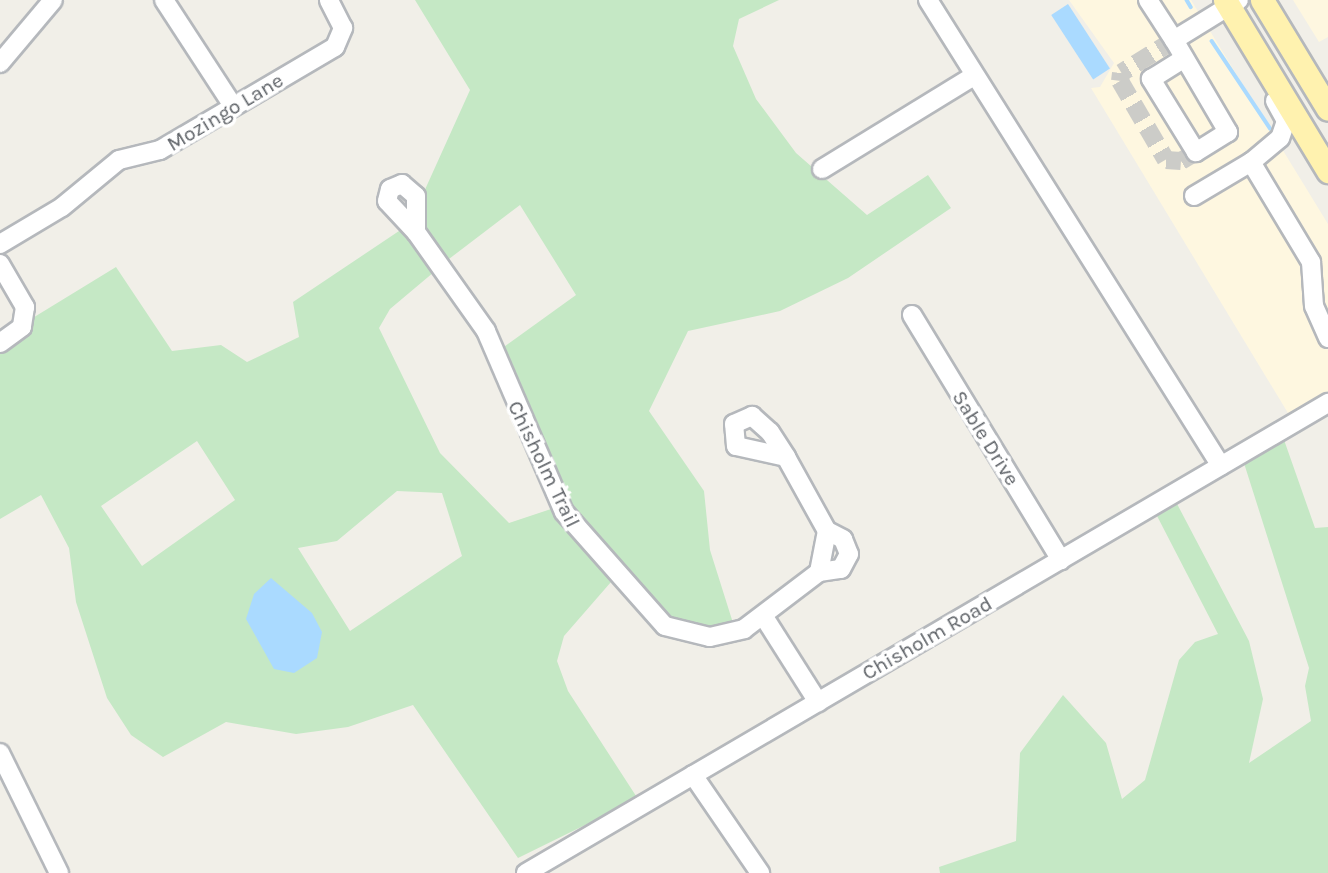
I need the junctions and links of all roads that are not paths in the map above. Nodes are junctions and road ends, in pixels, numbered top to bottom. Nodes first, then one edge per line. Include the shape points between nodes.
1 (53, 0) edge
2 (164, 0) edge
3 (329, 0) edge
4 (928, 0) edge
5 (1147, 0) edge
6 (1262, 0) edge
7 (1232, 2) edge
8 (1174, 40) junction
9 (1184, 58) junction
10 (0, 63) edge
11 (974, 75) junction
12 (1277, 84) junction
13 (233, 106) junction
14 (1328, 109) edge
15 (1251, 162) junction
16 (1326, 165) edge
17 (822, 169) dead end
18 (1194, 196) dead end
19 (416, 232) dead end
20 (0, 244) edge
21 (0, 264) edge
22 (912, 315) dead end
23 (1328, 338) edge
24 (0, 342) edge
25 (1328, 403) edge
26 (786, 457) dead end
27 (1221, 466) junction
28 (1061, 560) junction
29 (764, 617) junction
30 (818, 702) junction
31 (0, 753) edge
32 (693, 775) junction
33 (59, 873) edge
34 (526, 873) edge
35 (760, 873) edge

1 - 10 street
2 - 13 street
3 - 13 street, Mozingo Lane via 343,29 335,47
4 - 11 street
5 - 8 street
6 - 14 main road
7 - 8 street
7 - 12 main road
8 - 9 street
9 - 9 street via 1151,79 1196,152 1228,132
11 - 17 street
11 - 27 street
12 - 15 street via 1275,102 1286,121 1280,138
12 - 16 main road
13 - 20 street, Mozingo Lane via 160,150 119,160 62,207
15 - 18 street
15 - 23 street via 1311,262 1314,306
19 - 29 street, Chisholm Trail via 486,331 524,429 564,512 589,548 648,610 680,632 726,635
21 - 24 street via 24,318
22 - 28 street, Sable Drive
25 - 27 street, Chisholm Road
26 - 29 street, Chisholm Trail via 827,531 819,572
27 - 28 street, Chisholm Road
28 - 30 street, Chisholm Road
29 - 30 street
30 - 32 street, Chisholm Road
31 - 33 street
32 - 34 street, Chisholm Road
32 - 35 street

